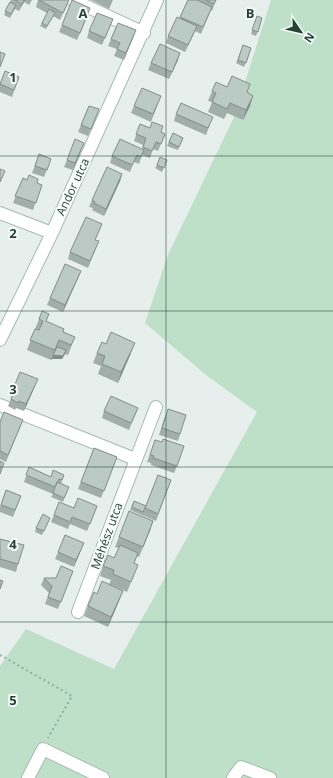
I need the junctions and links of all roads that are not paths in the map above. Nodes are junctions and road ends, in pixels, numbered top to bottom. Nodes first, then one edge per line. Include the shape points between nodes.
1 (73, 0) edge
2 (157, 0) edge
3 (144, 33) junction
4 (0, 213) edge
5 (52, 233) junction
6 (0, 340) edge
7 (0, 405) edge
8 (156, 407) dead end
9 (135, 459) junction
10 (78, 612) dead end
11 (28, 778) edge
12 (103, 778) edge
13 (233, 778) edge
14 (270, 778) edge

1 - 3 street
2 - 3 street, Andor utca
3 - 5 street, Andor utca
4 - 5 street
5 - 6 street, Andor utca
7 - 9 street
8 - 9 street, Méhész utca
9 - 10 street, Méhész utca
11 - 12 street via 43,749
13 - 14 street via 240,767

